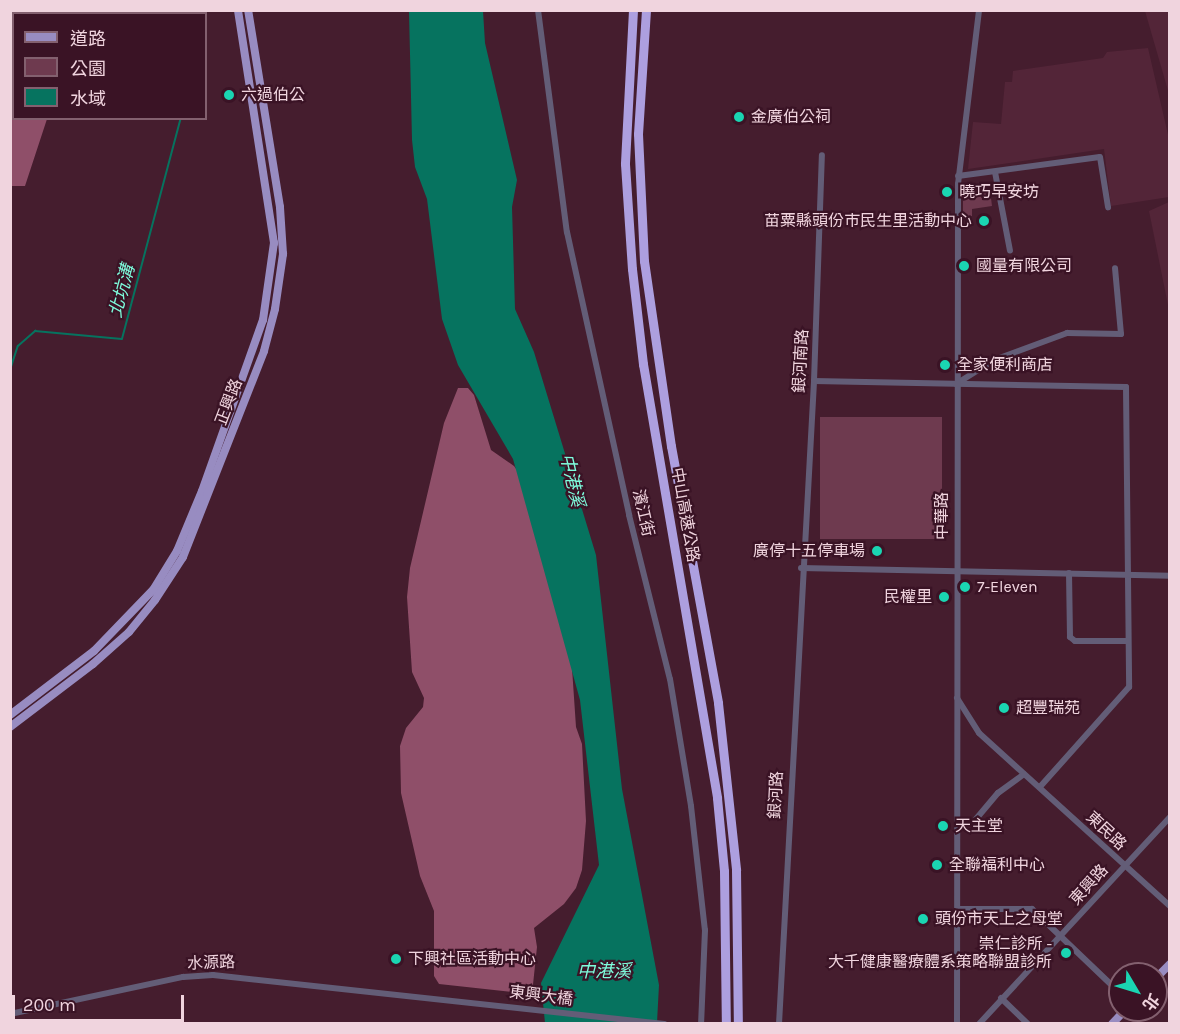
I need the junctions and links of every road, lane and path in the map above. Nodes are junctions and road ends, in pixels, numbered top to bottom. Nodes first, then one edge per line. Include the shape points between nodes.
1 (238, 10) edge
2 (248, 10) edge
3 (538, 10) edge
4 (633, 10) edge
5 (646, 10) edge
6 (979, 10) edge
7 (822, 155) dead end
8 (995, 172) junction
9 (958, 176) junction
10 (1107, 207) dead end
11 (1010, 251) dead end
12 (1114, 268) dead end
13 (814, 381) junction
14 (956, 384) junction
15 (801, 568) junction
16 (956, 569) junction
17 (1069, 573) junction
18 (1126, 575) junction
19 (1170, 576) edge
20 (1127, 641) junction
21 (956, 695) junction
22 (10, 715) edge
23 (10, 727) edge
24 (1024, 774) junction
25 (1040, 787) junction
26 (1170, 817) edge
27 (976, 819) dead end
28 (1125, 867) junction
29 (1170, 906) edge
30 (957, 909) junction
31 (1061, 937) junction
32 (1108, 982) edge
33 (415, 994) joint
34 (1001, 998) junction
35 (10, 1014) edge
36 (664, 1023) edge
37 (701, 1023) edge
38 (726, 1023) edge
39 (738, 1023) edge
40 (779, 1023) edge
41 (957, 1023) edge
42 (979, 1023) edge
43 (1028, 1023) edge

1 - 22 main road, 正興路 via 274,243 263,320 202,491 177,551 153,590 94,651
2 - 23 main road, 正興路 via 278,197 283,254 264,351 183,557 155,600 129,632 93,664
3 - 37 street, 濱江街 via 567,232 629,515 670,679 691,806 705,930
4 - 38 highway, 中山高速公路 via 625,164 631,258 643,364 716,787 724,871
5 - 39 highway, 中山高速公路 via 638,134 644,261 658,369 720,715 736,870
6 - 9 street, 中華路
7 - 13 street, 銀河南路
8 - 9 street
8 - 10 street via 1100,157
8 - 11 street
9 - 14 street, 中華路
12 - 14 street via 1121,334 1083,331 1057,336 993,360
13 - 14 street
13 - 15 street, 銀河南路
14 - 16 street, 中華路
14 - 18 street via 1126,387
15 - 16 street
15 - 40 street, 銀河路
16 - 17 street
16 - 21 street, 中華路
17 - 18 street
17 - 20 street via 1070,637 1075,641
18 - 19 street
18 - 20 street
20 - 25 street via 1129,687
21 - 24 street, 東民路 via 979,733
21 - 30 street, 中華路
24 - 25 street, 東民路
24 - 27 street via 998,794
25 - 28 street, 東民路
26 - 28 street, 東興路
28 - 29 street, 東民路
28 - 31 street, 東興路
30 - 31 street via 1032,909
30 - 41 street, 中華路
31 - 32 street
31 - 34 street, 東興路
33 - 35 street, 水源路 via 213,975 183,977
33 - 36 street, 東興大橋
34 - 42 street, 東興路
34 - 43 street

